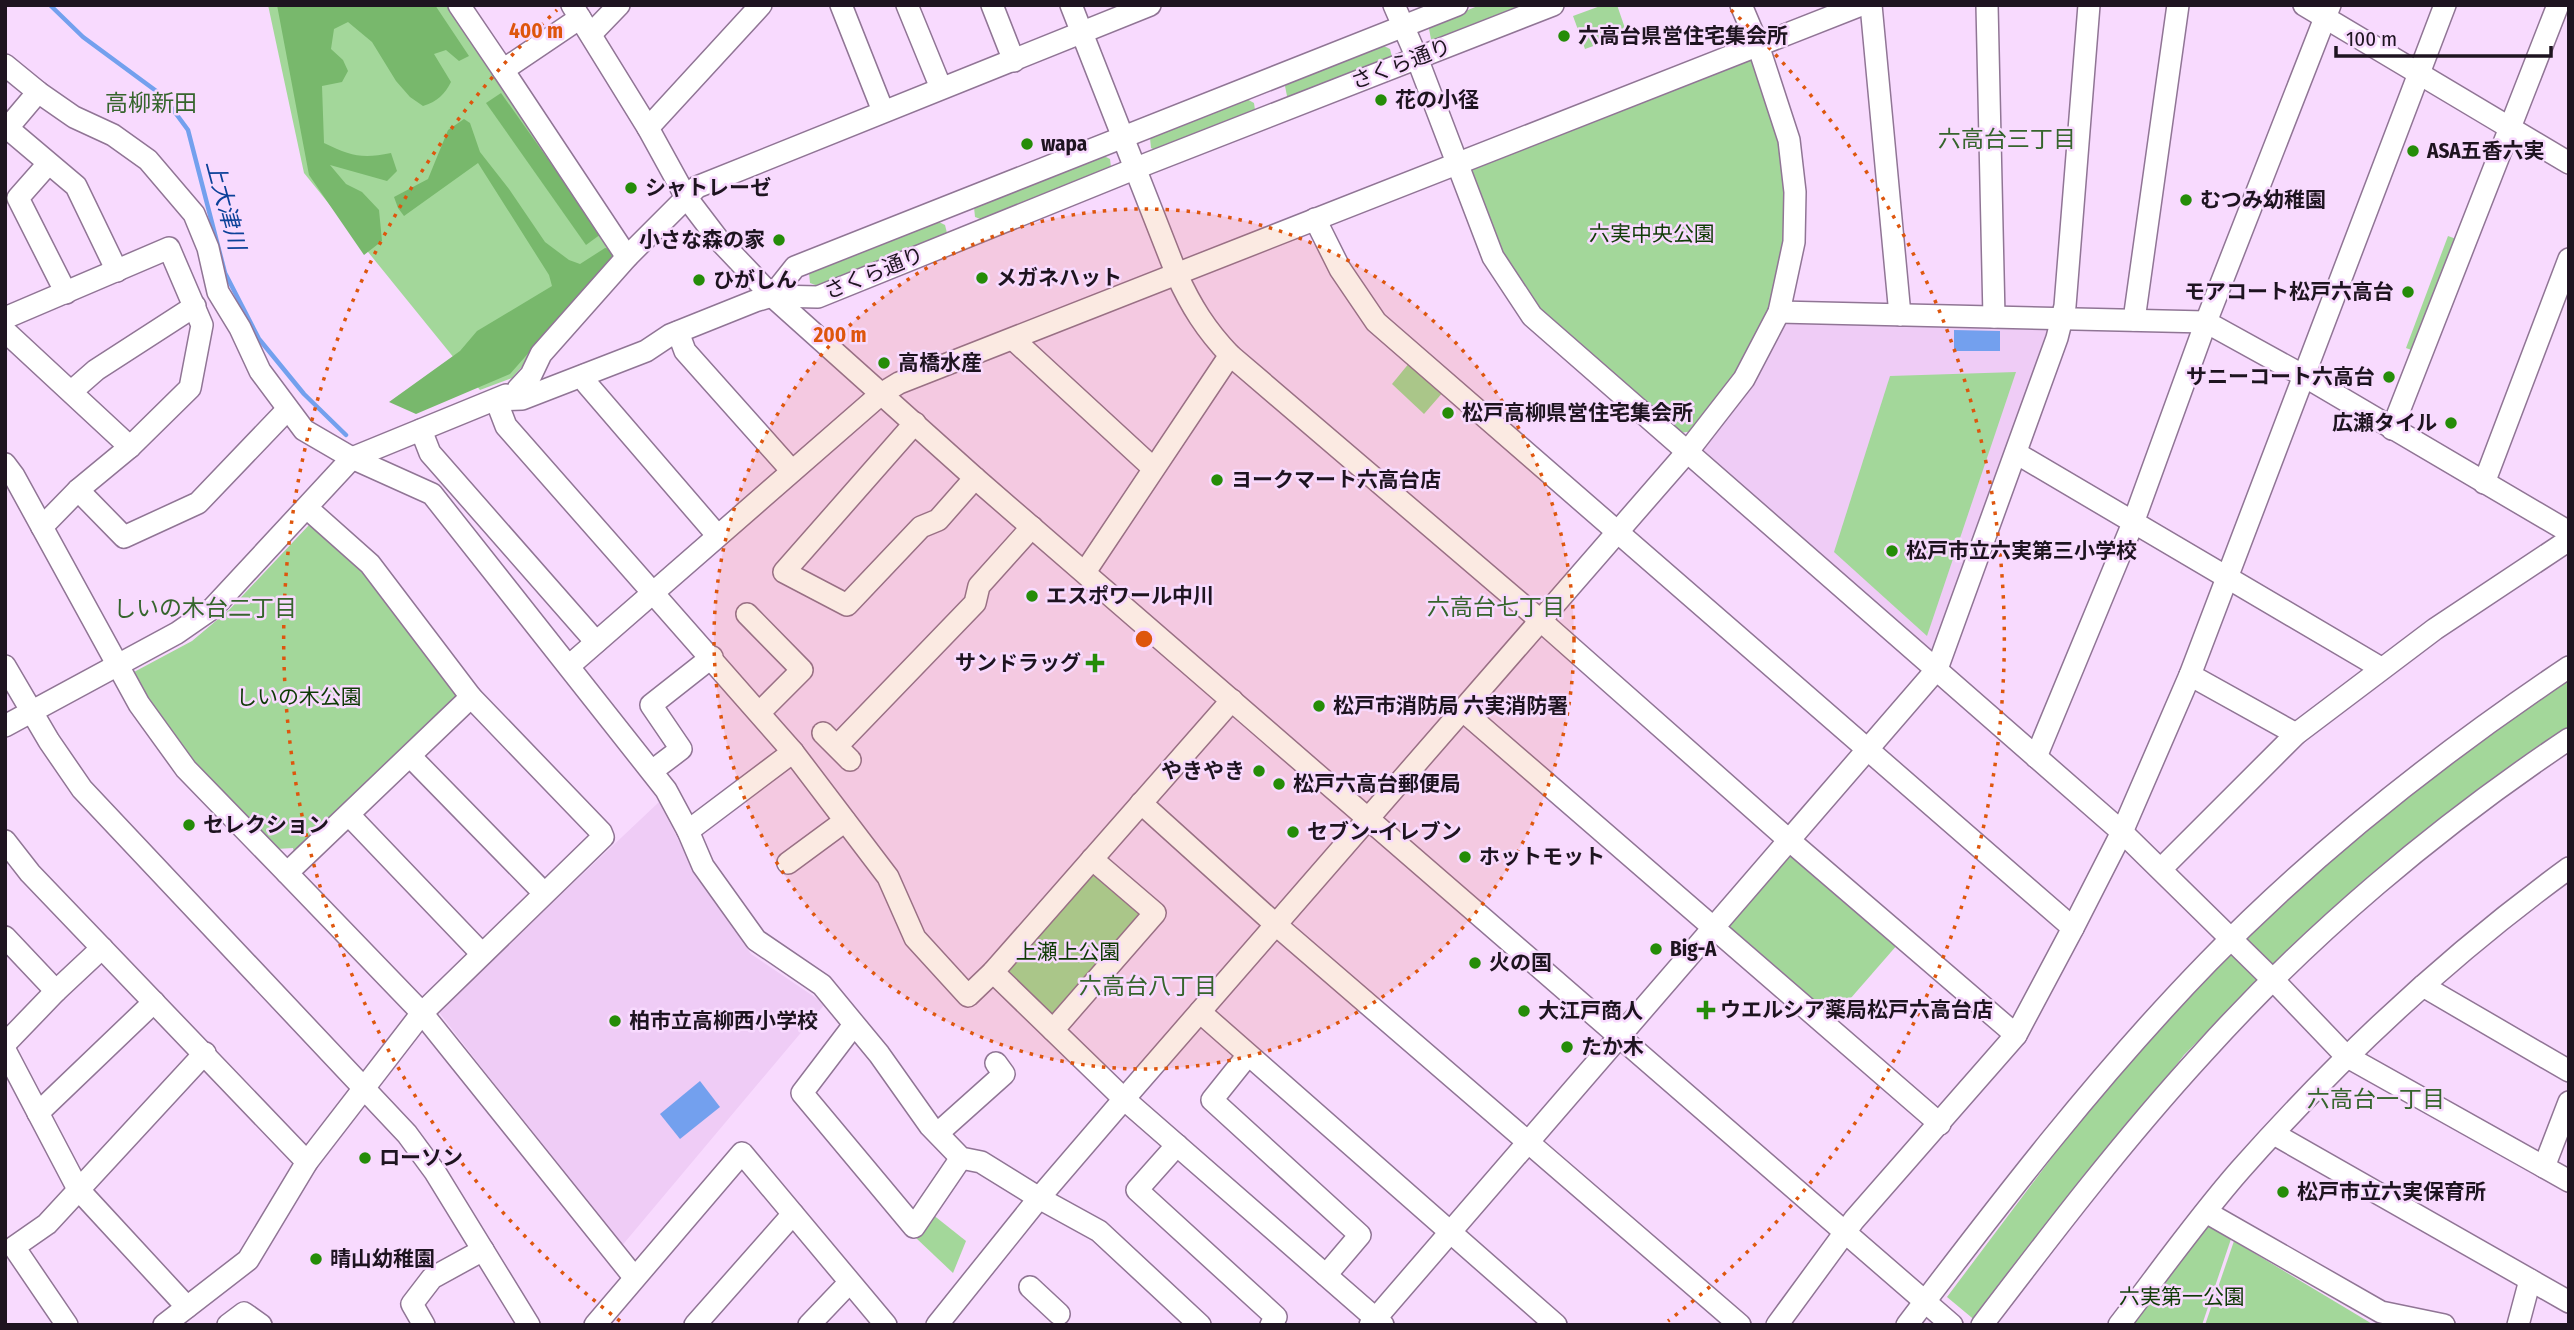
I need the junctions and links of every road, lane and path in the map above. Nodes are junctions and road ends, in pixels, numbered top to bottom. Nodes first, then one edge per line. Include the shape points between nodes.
1 (459, 5) edge
2 (619, 5) edge
3 (761, 5) edge
4 (841, 5) edge
5 (908, 5) edge
6 (992, 5) edge
7 (1070, 5) edge
8 (1394, 5) edge
9 (1457, 5) edge
10 (1553, 5) edge
11 (1741, 5) edge
12 (1861, 5) edge
13 (1871, 5) edge
14 (1987, 5) edge
15 (2089, 5) edge
16 (2178, 5) edge
17 (2304, 5) edge
18 (2445, 5) edge
19 (2558, 5) edge
20 (1148, 6) edge
21 (2328, 12) edge
22 (581, 19) edge
23 (1404, 26) junction
24 (1081, 32) junction
25 (1758, 45) junction
26 (1417, 58) junction
27 (1014, 61) junction
28 (5, 65) edge
29 (503, 70) junction
30 (2419, 74) junction
31 (941, 89) junction
32 (38, 92) junction
33 (883, 111) junction
34 (648, 128) junction
35 (2510, 128) junction
36 (6, 129) edge
37 (1123, 138) junction
38 (2569, 163) edge
39 (48, 164) junction
40 (1456, 164) junction
41 (1135, 169) junction
42 (686, 197) junction
43 (1315, 219) junction
44 (627, 257) junction
45 (2569, 259) edge
46 (117, 271) junction
47 (1177, 275) junction
48 (66, 293) junction
49 (772, 296) junction
50 (195, 306) junction
51 (1779, 312) junction
52 (1900, 315) junction
53 (1994, 317) junction
54 (5, 318) edge
55 (2062, 318) junction
56 (2134, 320) junction
57 (2206, 322) junction
58 (5, 331) edge
59 (674, 333) junction
60 (1013, 339) junction
61 (541, 354) junction
62 (1230, 355) junction
63 (585, 375) junction
64 (551, 376) junction
65 (2304, 376) junction
66 (518, 389) junction
67 (72, 391) junction
68 (880, 394) junction
69 (496, 400) junction
70 (287, 410) junction
71 (915, 424) junction
72 (2392, 429) junction
73 (421, 430) junction
74 (130, 447) junction
75 (1688, 451) junction
76 (2016, 453) junction
77 (352, 458) junction
78 (5, 464) edge
79 (1153, 468) junction
80 (792, 471) junction
81 (975, 478) junction
82 (2484, 482) junction
83 (78, 490) junction
84 (307, 508) junction
85 (2133, 523) junction
86 (42, 527) junction
87 (1032, 527) junction
88 (1617, 532) junction
89 (2569, 532) edge
90 (717, 535) junction
91 (2569, 540) edge
92 (1085, 572) junction
93 (2227, 576) junction
94 (654, 591) junction
95 (747, 614) dead end
96 (1540, 620) junction
97 (597, 642) junction
98 (712, 657) junction
99 (118, 666) junction
100 (569, 666) junction
101 (5, 667) edge
102 (2569, 667) edge
103 (2381, 668) junction
104 (1937, 669) junction
105 (2190, 675) junction
106 (471, 697) junction
107 (1232, 700) junction
108 (1461, 709) junction
109 (32, 712) junction
110 (760, 712) junction
111 (5, 726) edge
112 (2296, 734) junction
113 (2568, 740) edge
114 (837, 747) dead end
115 (1867, 751) junction
116 (793, 752) junction
117 (410, 755) junction
118 (2036, 757) junction
119 (652, 771) junction
120 (1141, 803) junction
121 (348, 815) junction
122 (1369, 817) junction
123 (845, 821) junction
124 (688, 831) junction
125 (2122, 832) junction
126 (5, 841) edge
127 (1790, 841) junction
128 (1092, 859) junction
129 (788, 863) dead end
130 (2569, 868) edge
131 (2161, 869) junction
132 (287, 873) junction
133 (544, 894) junction
134 (1275, 923) junction
135 (1713, 928) junction
136 (2073, 928) junction
137 (5, 937) edge
138 (2231, 939) junction
139 (102, 948) junction
140 (482, 954) junction
141 (993, 972) junction
142 (2274, 981) junction
143 (2423, 986) junction
144 (56, 990) junction
145 (154, 1002) junction
146 (1200, 1012) junction
147 (422, 1013) junction
148 (853, 1026) junction
149 (1053, 1030) junction
150 (2016, 1035) junction
151 (1620, 1037) junction
152 (5, 1044) edge
153 (5, 1050) edge
154 (205, 1053) junction
155 (1248, 1055) junction
156 (2346, 1056) junction
157 (996, 1063) dead end
158 (2569, 1071) edge
159 (365, 1088) junction
160 (1124, 1099) junction
161 (2569, 1102) edge
162 (38, 1113) junction
163 (1940, 1124) junction
164 (938, 1133) junction
165 (2274, 1134) junction
166 (1528, 1141) junction
167 (1177, 1145) junction
168 (961, 1158) junction
169 (307, 1162) junction
170 (2544, 1167) junction
171 (2569, 1181) edge
172 (78, 1189) junction
173 (1039, 1198) junction
174 (2206, 1212) junction
175 (793, 1214) junction
176 (1846, 1231) junction
177 (1449, 1232) junction
178 (483, 1250) junction
179 (1326, 1275) junction
180 (635, 1277) junction
181 (2530, 1280) junction
182 (849, 1283) junction
183 (1030, 1287) dead end
184 (1925, 1300) junction
185 (2569, 1301) edge
186 (187, 1307) junction
187 (1060, 1321) edge
188 (1377, 1323) edge
189 (67, 1325) edge
190 (164, 1325) edge
191 (228, 1325) edge
192 (261, 1325) edge
193 (424, 1325) edge
194 (528, 1325) edge
195 (595, 1325) edge
196 (695, 1325) edge
197 (809, 1325) edge
198 (886, 1325) edge
199 (937, 1325) edge
200 (1200, 1325) edge
201 (1271, 1325) edge
202 (1556, 1325) edge
203 (1740, 1325) edge
204 (1777, 1325) edge
205 (1906, 1325) edge
206 (1952, 1325) edge
207 (1982, 1325) edge
208 (2119, 1325) edge
209 (2444, 1325) edge
210 (2518, 1325) edge

1 - 29 street
2 - 22 street
3 - 34 street
4 - 33 street
5 - 31 street
6 - 27 street
7 - 24 street
8 - 23 street
9 - 23 street, さくら通り
10 - 26 street, さくら通り
11 - 25 street
12 - 25 street
13 - 52 street
14 - 53 street
15 - 55 street
16 - 56 street
17 - 21 street
18 - 30 street
19 - 35 street
20 - 24 street
21 - 30 street
21 - 57 street
22 - 29 street
22 - 34 street
23 - 26 street
23 - 37 street, さくら通り
24 - 27 street
24 - 37 street
25 - 40 street
25 - 51 street via 1790,139 1795,192 1794,242
26 - 40 street
26 - 41 street, さくら通り
27 - 31 street
28 - 32 street
29 - 44 street
30 - 35 street
30 - 65 street
31 - 33 street
32 - 36 street
32 - 70 street via 148,160 194,214 218,292 260,371
33 - 42 street via 697,187
34 - 42 street
35 - 38 street
35 - 72 street
36 - 39 street
37 - 41 street
37 - 49 street, さくら通り via 795,267
39 - 46 street via 76,186
39 - 48 street via 18,198
40 - 43 street
40 - 75 street via 1493,257 1532,316
41 - 47 street
41 - 49 street, さくら通り via 818,297
42 - 44 street
42 - 49 street
43 - 47 street
43 - 88 street via 1340,269 1376,322
44 - 61 street
45 - 82 street
46 - 48 street
46 - 50 street via 169,248
47 - 60 street
47 - 62 street via 1193,310
48 - 54 street
49 - 59 street
49 - 68 street
50 - 67 street via 96,370
50 - 74 street via 202,326 190,388
51 - 52 street
51 - 75 street via 1744,379
52 - 53 street
53 - 55 street
55 - 56 street
55 - 76 street
56 - 57 street
57 - 65 street
57 - 85 street
58 - 67 street
59 - 63 street via 646,351
59 - 64 street via 643,339
59 - 80 street
60 - 68 street
60 - 79 street
61 - 64 street via 543,370
61 - 66 street
62 - 79 street
62 - 96 street
63 - 69 street via 522,400
63 - 90 street via 587,384
64 - 66 street
65 - 72 street
65 - 93 street
66 - 69 street
67 - 74 street
68 - 71 street
68 - 80 street
69 - 73 street
69 - 94 street via 506,426
70 - 77 street via 303,430
70 - 83 street via 198,503 124,537
71 - 81 street
71 - 81 street via 784,572 847,605 921,527 938,520
72 - 82 street
73 - 77 street
73 - 97 street via 430,453
74 - 83 street
75 - 88 street
75 - 104 street
76 - 85 street
76 - 104 street
77 - 84 street
77 - 100 street via 432,494
78 - 86 street
79 - 92 street
80 - 90 street
81 - 87 street
82 - 89 street
83 - 86 street
84 - 99 street via 213,608
84 - 106 street via 370,564
85 - 93 street
85 - 118 street
86 - 99 street
87 - 92 street
87 - 114 street via 979,586 975,603
88 - 96 street
88 - 115 street
90 - 94 street
91 - 103 street
92 - 107 street
93 - 103 street
93 - 105 street
94 - 97 street
94 - 98 street
95 - 110 street via 803,670
96 - 108 street
96 - 127 street
97 - 100 street
98 - 110 street
98 - 119 street via 651,705 681,749
99 - 109 street
99 - 132 street via 186,769
100 - 119 street
101 - 109 street
102 - 138 street via 2404,785 2309,864
103 - 112 street
104 - 115 street
104 - 118 street
105 - 112 street
105 - 125 street
106 - 117 street
106 - 133 street via 603,837
107 - 120 street
107 - 122 street
108 - 122 street
108 - 135 street
109 - 111 street
109 - 159 street via 82,789
110 - 116 street
112 - 131 street
113 - 142 street via 2430,842
115 - 127 street
115 - 136 street
116 - 123 street
116 - 124 street
117 - 121 street
117 - 133 street
118 - 125 street
119 - 124 street
120 - 128 street
120 - 134 street
121 - 132 street
121 - 140 street
122 - 134 street
122 - 151 street
123 - 129 street
123 - 141 street via 888,877 915,938 968,996
124 - 148 street via 703,866 756,940 822,985
125 - 131 street
125 - 136 street
126 - 139 street
127 - 135 street
127 - 150 street
128 - 141 street
128 - 149 street via 1154,913
130 - 143 street
131 - 138 street
132 - 147 street
133 - 140 street
134 - 146 street
134 - 166 street
135 - 151 street
135 - 163 street
136 - 150 street
137 - 144 street
138 - 142 street
138 - 184 street via 2110,1068
139 - 144 street
139 - 145 street
140 - 147 street
141 - 149 street
142 - 156 street
142 - 207 street via 2161,1100
143 - 156 street
143 - 158 street
144 - 152 street
145 - 154 street
145 - 162 street
146 - 155 street
146 - 160 street
147 - 159 street
147 - 180 street
148 - 164 street
148 - 168 street via 802,1093 914,1227
149 - 160 street
150 - 163 street
151 - 166 street
151 - 176 street
153 - 162 street
154 - 169 street
154 - 172 street
155 - 177 street
155 - 179 street via 1212,1100 1360,1235
156 - 165 street
156 - 170 street
157 - 164 street via 1004,1074
159 - 169 street
159 - 178 street via 407,1133
160 - 167 street
160 - 173 street
161 - 170 street
162 - 172 street
163 - 176 street
164 - 168 street
165 - 174 street
165 - 181 street
166 - 177 street
166 - 203 street
167 - 179 street
167 - 201 street via 1137,1190 1276,1317
168 - 173 street via 981,1162
169 - 186 street via 248,1260
170 - 171 street
172 - 186 street
172 - 189 street via 47,1224 14,1247
173 - 199 street
173 - 200 street via 1099,1231
174 - 208 street
174 - 209 street via 2381,1312
175 - 180 street via 741,1153
175 - 182 street
175 - 196 street
176 - 184 street
176 - 204 street
177 - 188 street
177 - 202 street
178 - 193 street via 432,1278 412,1304
178 - 194 street
179 - 188 street
180 - 195 street
181 - 185 street
181 - 210 street
182 - 197 street
182 - 198 street
183 - 187 street
184 - 205 street
184 - 206 street
186 - 190 street
191 - 192 street via 244,1313

